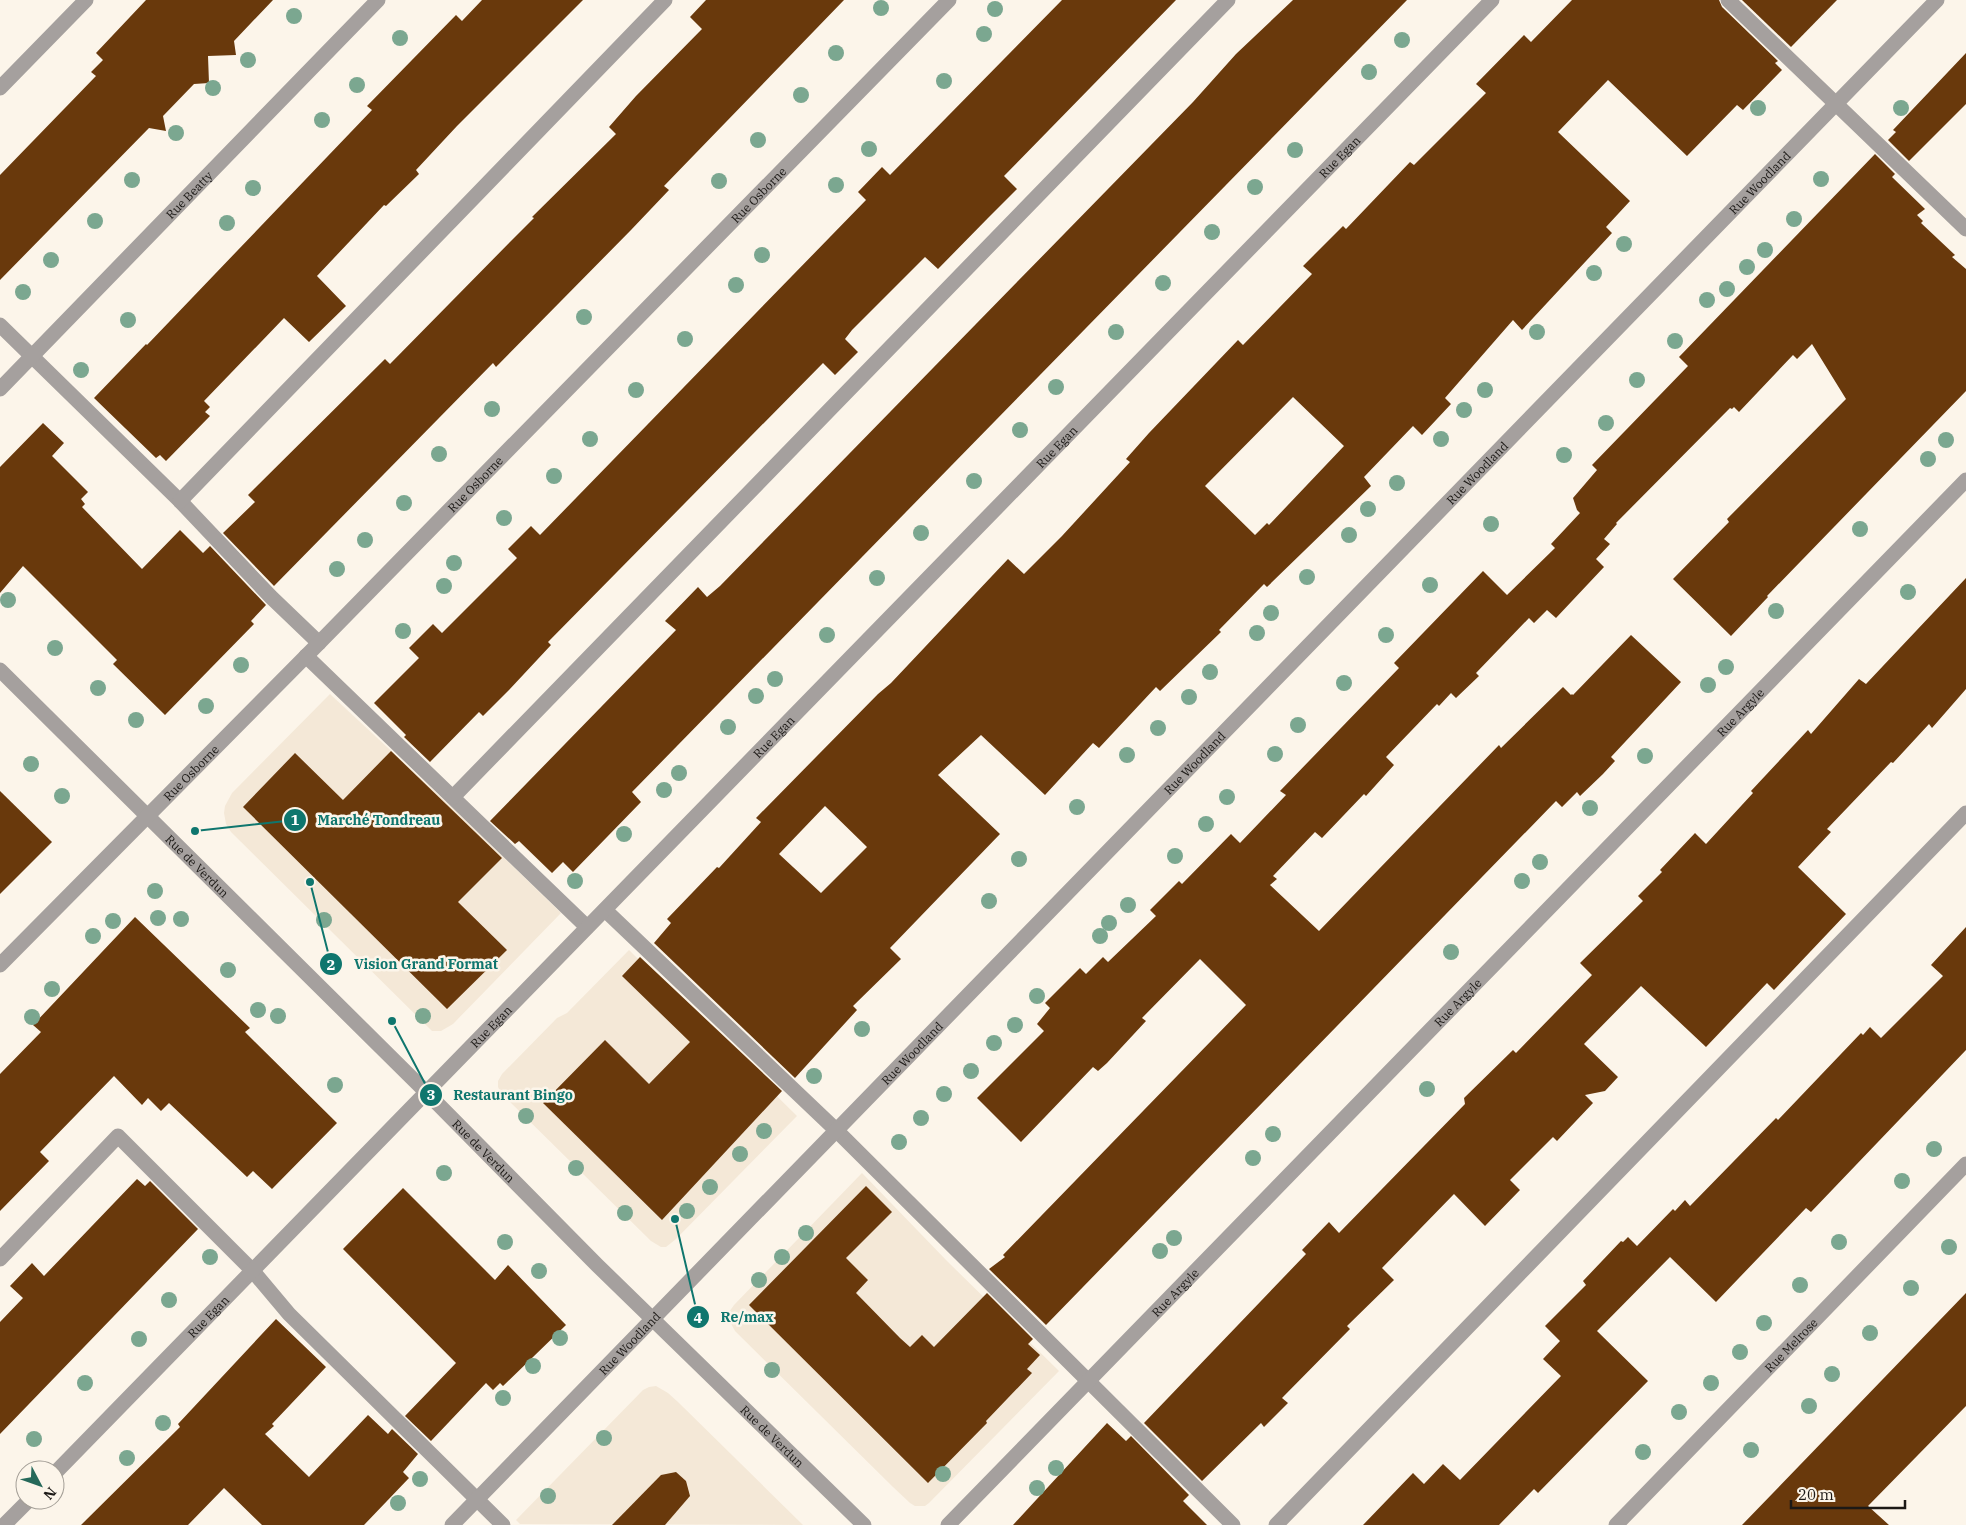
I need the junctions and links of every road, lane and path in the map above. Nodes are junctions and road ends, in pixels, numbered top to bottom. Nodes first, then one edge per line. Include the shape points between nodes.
1 (86, 0) edge
2 (378, 0) edge
3 (665, 0) edge
4 (949, 0) edge
5 (1228, 0) edge
6 (1492, 0) edge
7 (1728, 0) edge
8 (1937, 0) edge
9 (0, 88) edge
10 (1836, 103) junction
11 (1966, 229) edge
12 (0, 325) edge
13 (32, 356) junction
14 (0, 389) edge
15 (1966, 480) edge
16 (180, 500) junction
17 (319, 643) junction
18 (306, 656) junction
19 (0, 670) edge
20 (453, 797) junction
21 (1966, 814) edge
22 (147, 815) junction
23 (605, 910) junction
24 (587, 927) junction
25 (0, 965) edge
26 (426, 1092) junction
27 (836, 1130) junction
28 (1966, 1164) edge
29 (0, 1260) edge
30 (252, 1270) junction
31 (652, 1319) junction
32 (1087, 1382) junction
33 (65, 1463) edge
34 (477, 1499) junction
35 (19, 1510) edge
36 (4, 1525) edge
37 (452, 1525) edge
38 (503, 1525) edge
39 (864, 1525) edge
40 (948, 1525) edge
41 (1233, 1525) edge
42 (1276, 1525) edge
43 (1616, 1525) edge

1 - 9 street
2 - 13 street, Rue Beatty
3 - 16 street
4 - 17 street, Rue Osborne
5 - 20 street
6 - 23 street, Rue Egan
7 - 10 street
8 - 10 street, Rue Woodland
10 - 11 street
10 - 27 street, Rue Woodland
12 - 13 street
13 - 14 street, Rue Beatty
13 - 16 street
15 - 32 street, Rue Argyle
16 - 17 street
17 - 18 street, Rue Osborne
18 - 20 street
18 - 22 street, Rue Osborne
19 - 22 street, Rue de Verdun
20 - 24 street
21 - 42 street
22 - 25 street, Rue Osborne
22 - 26 street, Rue de Verdun
23 - 24 street, Rue Egan
23 - 27 street
24 - 26 street, Rue Egan
26 - 30 street, Rue Egan
26 - 31 street, Rue de Verdun
27 - 31 street, Rue Woodland
27 - 32 street
28 - 43 street, Rue Melrose
29 - 30 street via 118,1136
30 - 33 street, Rue Egan
30 - 34 street via 288,1314
31 - 34 street, Rue Woodland
31 - 39 street, Rue de Verdun
32 - 40 street, Rue Argyle
32 - 41 street
34 - 37 street, Rue Woodland
34 - 38 street
35 - 36 street

